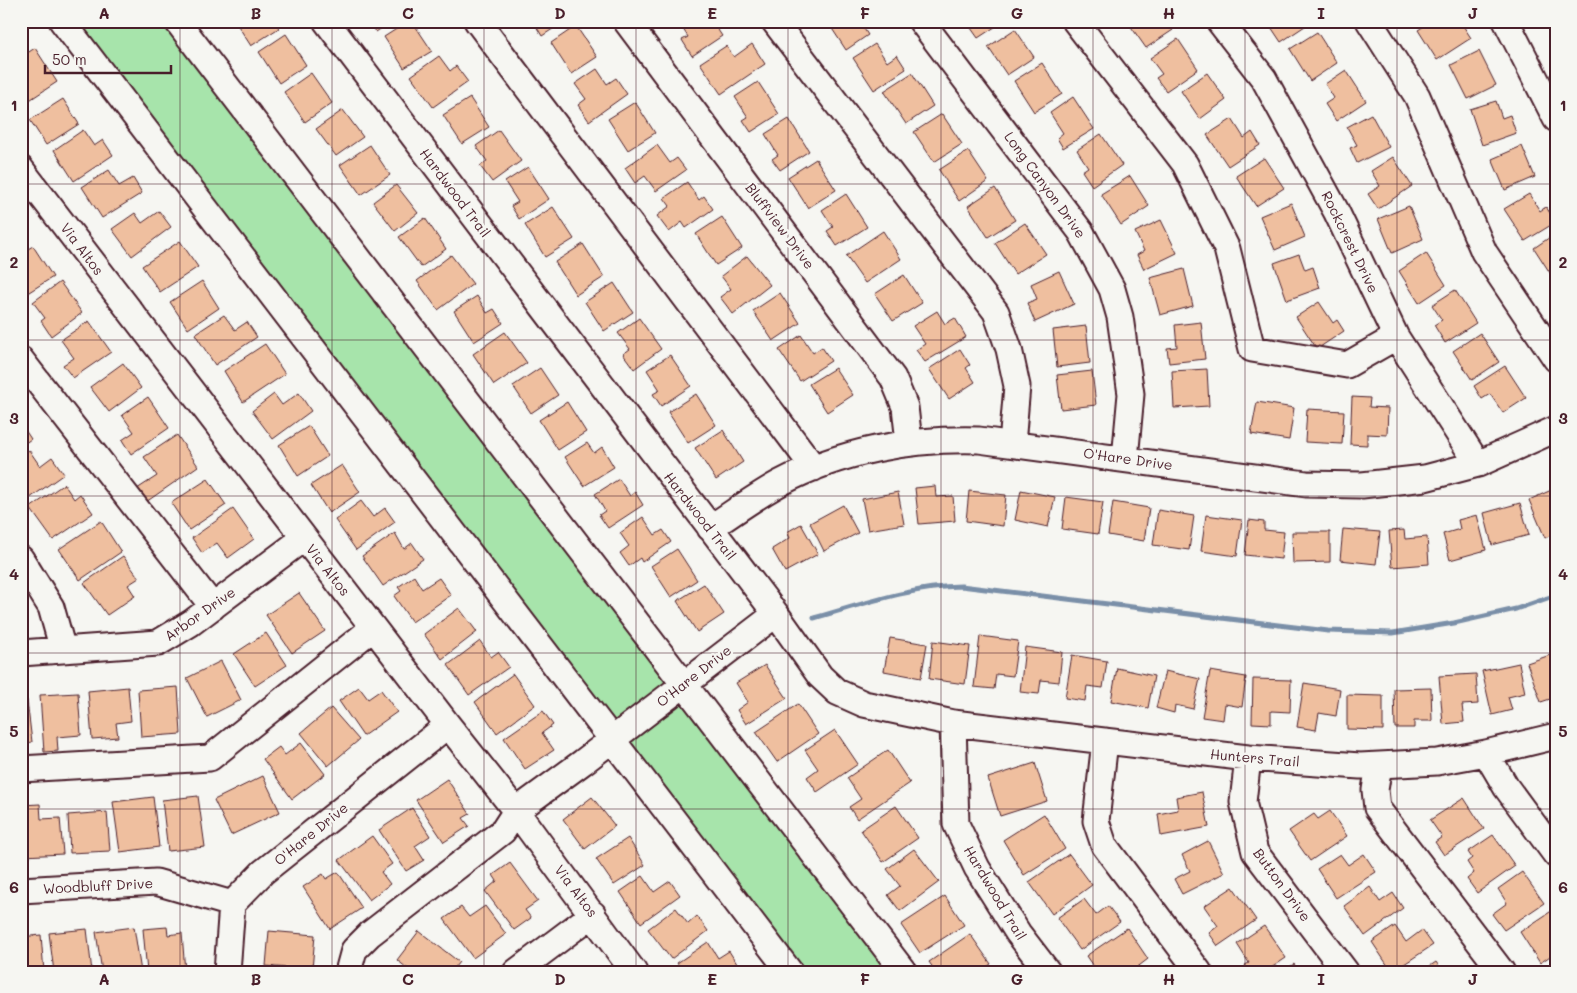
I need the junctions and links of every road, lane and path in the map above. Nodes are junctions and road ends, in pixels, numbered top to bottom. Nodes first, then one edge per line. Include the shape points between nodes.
1 (62, 21) edge
2 (177, 21) edge
3 (326, 21) edge
4 (477, 21) edge
5 (626, 21) edge
6 (774, 21) edge
7 (921, 21) edge
8 (1075, 21) edge
9 (1219, 21) edge
10 (1369, 21) edge
11 (1506, 21) edge
12 (1556, 119) edge
13 (21, 170) edge
14 (1396, 337) junction
15 (1556, 359) edge
16 (21, 360) edge
17 (1556, 429) edge
18 (909, 442) junction
19 (1012, 444) junction
20 (1126, 459) junction
21 (1478, 464) junction
22 (814, 468) junction
23 (710, 528) junction
24 (304, 538) junction
25 (21, 559) edge
26 (212, 606) junction
27 (776, 614) junction
28 (373, 628) junction
29 (62, 650) junction
30 (21, 652) edge
31 (683, 685) junction
32 (954, 723) junction
33 (448, 725) junction
34 (1556, 736) edge
35 (612, 740) junction
36 (1105, 741) junction
37 (1486, 753) junction
38 (1248, 758) junction
39 (1379, 765) junction
40 (21, 769) edge
41 (516, 811) junction
42 (1556, 855) edge
43 (21, 890) edge
44 (232, 904) junction
45 (593, 914) junction
46 (227, 972) edge
47 (348, 972) edge
48 (516, 972) edge
49 (634, 972) edge
50 (790, 972) edge
51 (904, 972) edge
52 (1048, 972) edge
53 (1199, 972) edge
54 (1346, 972) edge
55 (1502, 972) edge

1 - 35 street
2 - 31 street
3 - 23 street, Hardwood Trail
4 - 22 street
5 - 18 street, Bluffview Drive via 893,378 905,407
6 - 19 street via 996,312 1017,386
7 - 20 street, Long Canyon Drive via 1081,232 1112,289 1120,317 1130,394
8 - 14 street via 1185,164 1227,249 1252,349 1347,365
9 - 14 street, Rockcrest Drive via 1264,79 1336,211
10 - 15 street via 1417,96 1484,252
11 - 12 street
13 - 24 street, Via Altos
14 - 21 street, Rockcrest Drive
16 - 26 street
17 - 21 street, O'Hare Drive
18 - 19 street, O'Hare Drive via 944,439
18 - 22 street, O'Hare Drive
19 - 20 street, O'Hare Drive
20 - 21 street, O'Hare Drive via 1306,484 1362,485 1424,478
22 - 23 street, O'Hare Drive via 780,483
23 - 27 street, Hardwood Trail
24 - 26 street, Arbor Drive
24 - 28 street, Via Altos
25 - 29 street via 52,607
26 - 29 street, Arbor Drive via 158,643
27 - 31 street, O'Hare Drive
27 - 32 street, Hardwood Trail via 820,676 837,692 864,704
28 - 33 street, Via Altos
28 - 40 street via 210,758
29 - 30 street, Arbor Drive
31 - 35 street, O'Hare Drive
31 - 51 street
32 - 36 street, Hunters Trail
32 - 52 street, Hardwood Trail via 956,824 977,868 1018,933
33 - 41 street, Via Altos
33 - 44 street, O'Hare Drive via 263,872
34 - 37 street, Hunters Trail
35 - 41 street, O'Hare Drive
35 - 50 street
36 - 38 street, Hunters Trail
36 - 53 street via 1096,821 1104,845
37 - 39 street, Hunters Trail via 1437,762
37 - 42 street via 1506,787
38 - 39 street, Hunters Trail
38 - 54 street, Button Drive via 1243,802 1254,852
39 - 55 street via 1375,790 1377,808
41 - 45 street, Via Altos
41 - 47 street, O'Hare Drive via 503,831 370,934 354,950
43 - 44 street, Woodbluff Drive via 156,882
44 - 46 street
45 - 48 street
45 - 49 street, Via Altos

